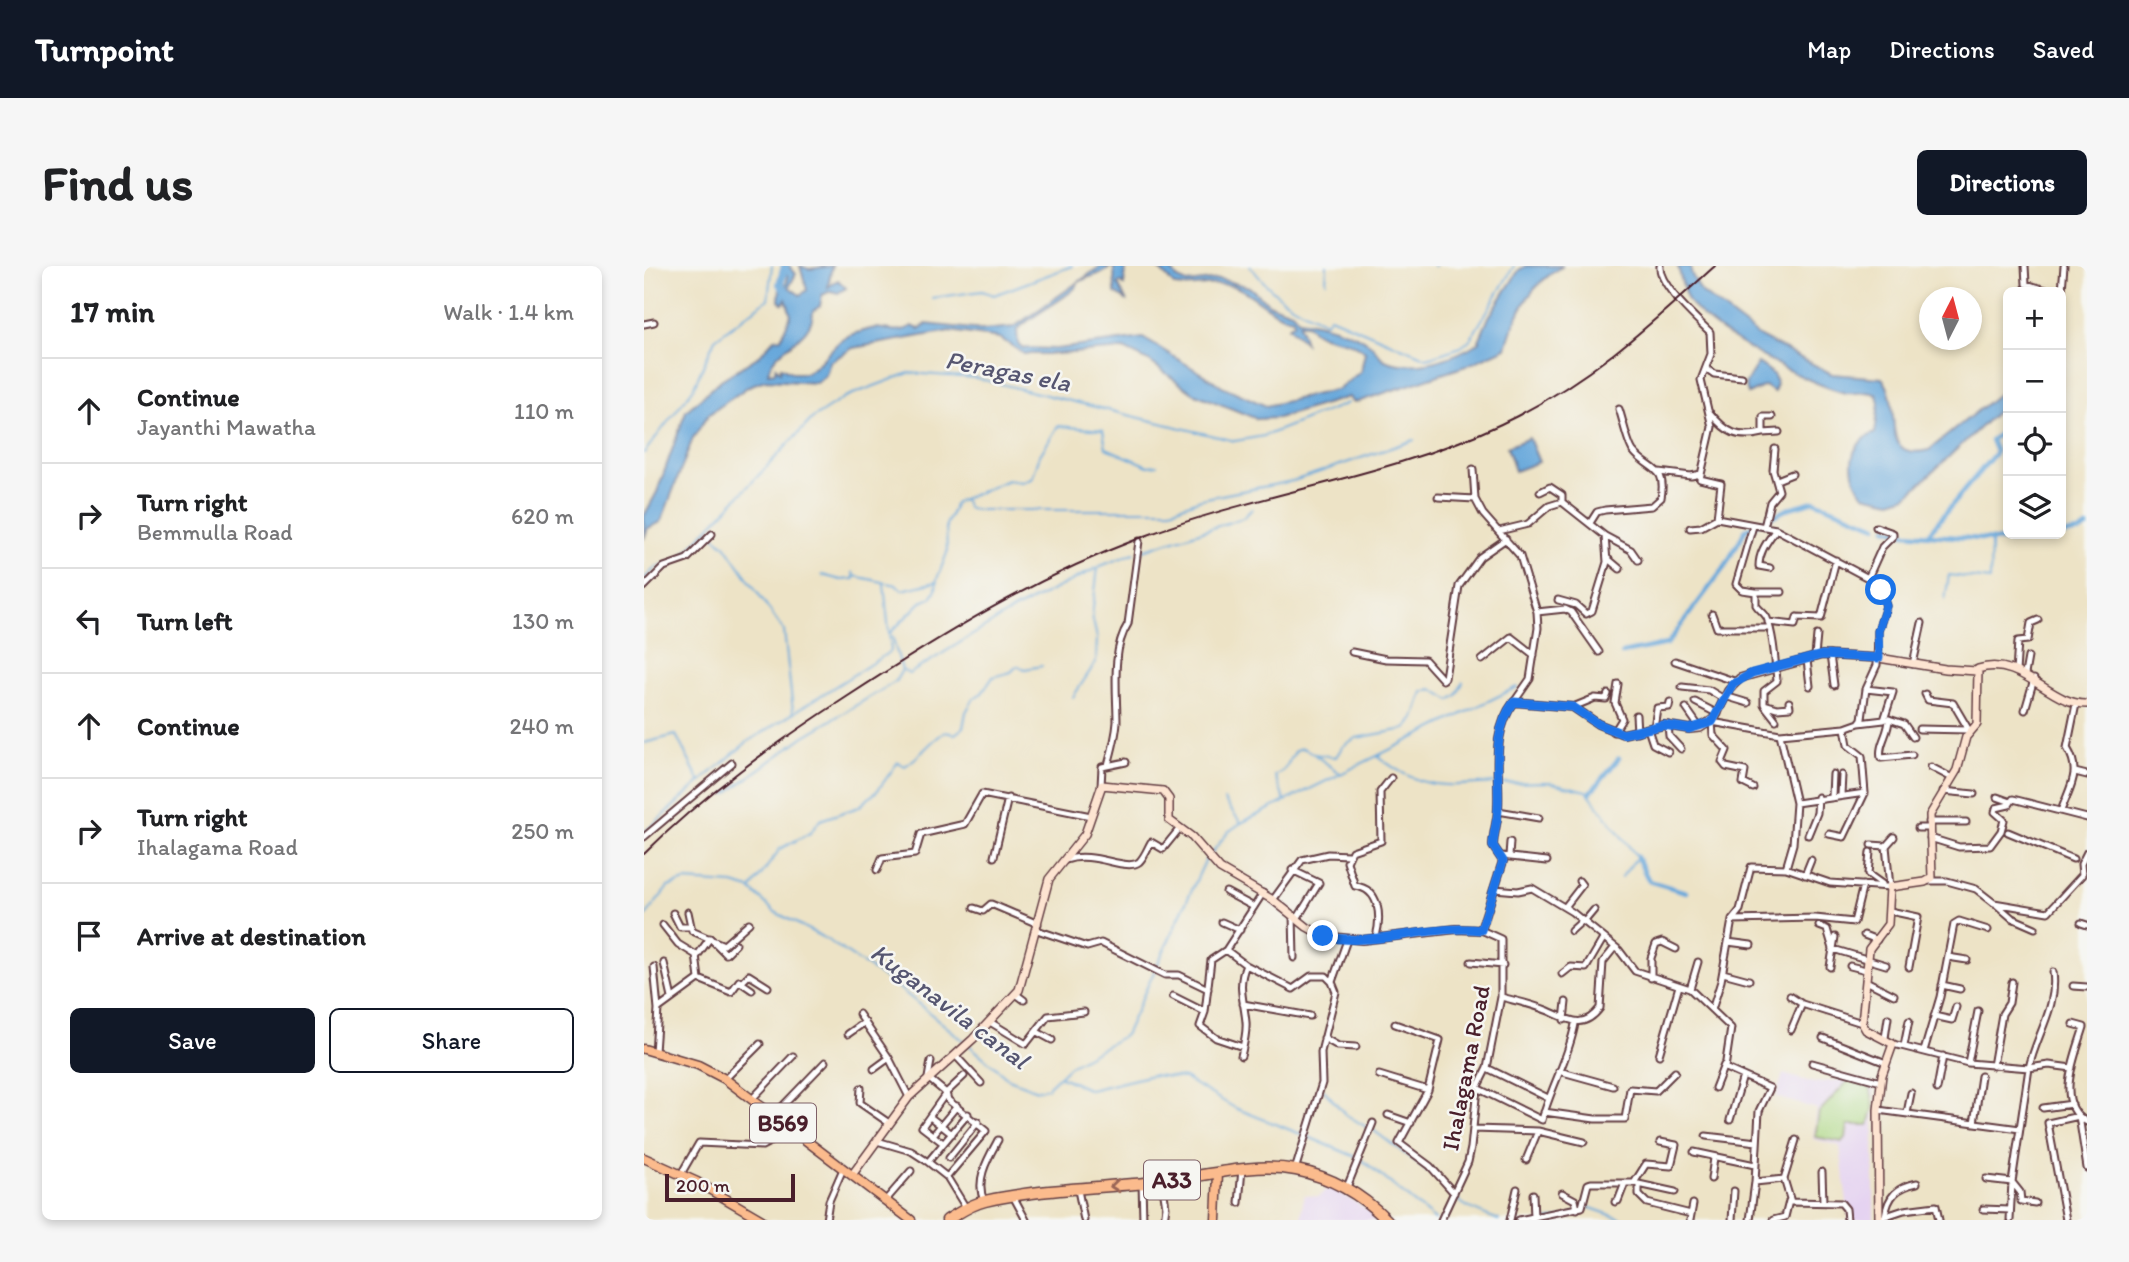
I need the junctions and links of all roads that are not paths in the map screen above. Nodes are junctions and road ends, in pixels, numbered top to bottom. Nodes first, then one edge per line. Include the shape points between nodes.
1 (1660, 266) edge
2 (2025, 266) edge
3 (2064, 266) edge
4 (2036, 287) edge
5 (2062, 287) edge
6 (654, 322) dead end
7 (644, 324) edge
8 (1707, 369) junction
9 (1742, 377) dead end
10 (1619, 409) dead end
11 (1708, 411) junction
12 (1772, 417) dead end
13 (1779, 432) dead end
14 (1763, 433) junction
15 (1775, 449) dead end
16 (1474, 469) dead end
17 (1659, 472) junction
18 (1701, 474) junction
19 (1792, 474) dead end
20 (1777, 480) junction
21 (1540, 492) dead end
22 (1438, 497) dead end
23 (1475, 499) junction
24 (1562, 502) junction
25 (1717, 518) junction
26 (1590, 523) junction
27 (1753, 526) junction
28 (1764, 527) junction
29 (1876, 527) dead end
30 (1689, 528) dead end
31 (1776, 529) junction
32 (1499, 531) junction
33 (712, 534) dead end
34 (1605, 537) junction
35 (1506, 539) junction
36 (1139, 541) dead end
37 (1607, 558) junction
38 (1638, 560) dead end
39 (1836, 560) junction
40 (1770, 568) dead end
41 (1620, 569) dead end
42 (1868, 578) junction
43 (644, 587) edge
44 (1756, 592) junction
45 (1782, 592) dead end
46 (1558, 600) dead end
47 (1537, 612) junction
48 (1712, 614) dead end
49 (2038, 620) dead end
50 (1922, 623) dead end
51 (1768, 625) junction
52 (1816, 635) dead end
53 (1352, 652) dead end
54 (1599, 652) dead end
55 (1534, 655) junction
56 (1830, 655) junction
57 (1815, 656) junction
58 (2028, 657) dead end
59 (1879, 658) junction
60 (1482, 660) dead end
61 (1807, 660) junction
62 (1675, 661) dead end
63 (1913, 664) junction
64 (1776, 667) junction
65 (1977, 671) junction
66 (2016, 672) junction
67 (2025, 674) junction
68 (2034, 679) junction
69 (1734, 681) junction
70 (1618, 684) dead end
71 (1834, 685) dead end
72 (1810, 686) dead end
73 (1682, 687) dead end
74 (1867, 689) junction
75 (1608, 694) dead end
76 (1925, 694) dead end
77 (1725, 697) junction
78 (1514, 702) junction
79 (1670, 702) dead end
80 (1695, 702) dead end
81 (1789, 702) dead end
82 (1748, 703) dead end
83 (1764, 704) junction
84 (2076, 704) junction
85 (2087, 704) edge
86 (1573, 707) junction
87 (1686, 708) dead end
88 (2025, 710) dead end
89 (1718, 714) junction
90 (1636, 715) dead end
91 (1888, 718) junction
92 (1776, 720) dead end
93 (1712, 722) junction
94 (1859, 723) junction
95 (1668, 725) junction
96 (1651, 728) junction
97 (1700, 728) junction
98 (1843, 728) junction
99 (1919, 729) dead end
100 (1969, 731) junction
101 (1615, 732) junction
102 (1637, 732) junction
103 (1780, 734) junction
104 (1913, 737) dead end
105 (1681, 749) dead end
106 (1668, 752) dead end
107 (1912, 755) dead end
108 (1126, 762) dead end
109 (732, 763) dead end
110 (1108, 765) junction
111 (1931, 767) dead end
112 (2075, 772) junction
113 (1833, 774) dead end
114 (1842, 775) dead end
115 (2087, 775) edge
116 (1391, 778) dead end
117 (1952, 778) junction
118 (1101, 786) junction
119 (1753, 788) dead end
120 (1943, 791) junction
121 (1865, 793) junction
122 (1974, 794) dead end
123 (1842, 795) junction
124 (1832, 796) junction
125 (1818, 797) junction
126 (1997, 797) dead end
127 (1008, 798) junction
128 (2011, 802) junction
129 (1796, 803) junction
130 (1498, 811) junction
131 (2061, 811) junction
132 (1091, 816) junction
133 (1539, 818) dead end
134 (2087, 818) edge
135 (1966, 822) dead end
136 (1929, 825) junction
137 (1180, 828) junction
138 (1917, 828) dead end
139 (2021, 829) dead end
140 (2004, 832) junction
141 (1829, 834) dead end
142 (1808, 835) dead end
143 (644, 837) edge
144 (1894, 837) dead end
145 (1930, 838) junction
146 (1510, 842) dead end
147 (1886, 846) junction
148 (2087, 852) edge
149 (1348, 855) junction
150 (1505, 856) junction
151 (994, 857) dead end
152 (2073, 859) dead end
153 (1066, 860) junction
154 (1811, 860) dead end
155 (1547, 861) dead end
156 (1786, 868) junction
157 (877, 870) dead end
158 (1292, 870) junction
159 (1805, 875) junction
160 (1579, 881) dead end
161 (1929, 881) junction
162 (1863, 885) junction
163 (1889, 886) junction
164 (1494, 888) junction
165 (1226, 892) dead end
166 (1263, 893) junction
167 (1273, 900) junction
168 (1994, 903) junction
169 (1254, 907) junction
170 (1565, 907) junction
171 (974, 908) dead end
172 (1594, 910) dead end
173 (1890, 911) junction
174 (688, 912) dead end
175 (673, 913) dead end
176 (1295, 917) junction
177 (1732, 920) junction
178 (1222, 922) dead end
179 (1583, 922) junction
180 (749, 923) dead end
181 (663, 925) dead end
182 (1819, 926) dead end
183 (1037, 927) junction
184 (691, 928) junction
185 (2035, 928) dead end
186 (1240, 930) junction
187 (1481, 930) junction
188 (1988, 930) dead end
189 (1570, 931) dead end
190 (1864, 935) dead end
191 (1376, 937) junction
192 (1835, 937) dead end
193 (710, 938) junction
194 (1603, 939) junction
195 (1347, 940) junction
196 (1877, 940) junction
197 (1728, 942) junction
198 (736, 944) dead end
199 (1751, 945) dead end
200 (1615, 947) junction
201 (1676, 949) dead end
202 (1833, 949) junction
203 (1226, 950) junction
204 (697, 956) junction
205 (1948, 957) junction
206 (1294, 958) dead end
207 (1967, 960) dead end
208 (1471, 962) dead end
209 (1698, 962) dead end
210 (664, 963) dead end
211 (1246, 965) junction
212 (1503, 965) junction
213 (1867, 965) junction
214 (1886, 965) dead end
215 (1850, 966) dead end
216 (654, 967) dead end
217 (1830, 967) dead end
218 (1909, 967) dead end
219 (2053, 972) dead end
220 (1723, 973) junction
221 (1562, 974) dead end
222 (1651, 978) junction
223 (699, 979) junction
224 (1749, 980) dead end
225 (1332, 982) junction
226 (1866, 982) junction
227 (2012, 982) dead end
228 (741, 983) junction
229 (1942, 985) junction
230 (1679, 986) junction
231 (2073, 986) dead end
232 (2087, 986) edge
233 (768, 987) dead end
234 (1208, 989) junction
235 (1690, 989) junction
236 (1960, 989) dead end
237 (752, 990) dead end
238 (1016, 994) junction
239 (1894, 995) dead end
240 (1173, 996) dead end
241 (1790, 996) dead end
242 (1502, 997) junction
243 (673, 998) junction
244 (1024, 1000) dead end
245 (1566, 1002) dead end
246 (1243, 1004) junction
247 (1802, 1004) junction
248 (1956, 1007) dead end
249 (658, 1009) junction
250 (1712, 1010) junction
251 (1979, 1011) dead end
252 (1084, 1012) dead end
253 (1205, 1012) junction
254 (859, 1014) dead end
255 (1310, 1016) dead end
256 (1934, 1016) junction
257 (1888, 1018) dead end
258 (1564, 1020) junction
259 (1909, 1021) dead end
260 (865, 1022) junction
261 (990, 1022) junction
262 (1863, 1023) junction
263 (1395, 1024) dead end
264 (1575, 1024) junction
265 (2073, 1024) dead end
266 (2085, 1028) edge
267 (1791, 1030) dead end
268 (1037, 1032) junction
269 (848, 1034) dead end
270 (1324, 1038) junction
271 (1823, 1038) dead end
272 (1885, 1038) junction
273 (877, 1040) junction
274 (1052, 1040) dead end
275 (760, 1044) dead end
276 (1893, 1044) junction
277 (869, 1046) dead end
278 (1904, 1046) junction
279 (1243, 1047) junction
280 (1356, 1047) dead end
281 (644, 1049) edge
282 (1924, 1051) junction
283 (655, 1052) junction
284 (1659, 1055) dead end
285 (793, 1056) dead end
286 (956, 1056) junction
287 (1241, 1056) dead end
288 (1942, 1056) junction
289 (889, 1058) junction
290 (931, 1061) dead end
291 (825, 1062) dead end
292 (1812, 1063) dead end
293 (1886, 1063) junction
294 (1968, 1063) junction
295 (1724, 1065) junction
296 (1993, 1066) junction
297 (1487, 1068) junction
298 (2029, 1068) junction
299 (2072, 1068) junction
300 (874, 1069) dead end
301 (1559, 1070) junction
302 (1675, 1072) dead end
303 (964, 1076) dead end
304 (1378, 1076) dead end
305 (1743, 1076) junction
306 (1981, 1076) dead end
307 (928, 1078) junction
308 (725, 1079) junction
309 (1881, 1082) junction
310 (981, 1083) dead end
311 (1613, 1086) dead end
312 (862, 1088) dead end
313 (1477, 1088) junction
314 (1715, 1088) dead end
315 (1937, 1089) dead end
316 (1428, 1090) junction
317 (946, 1093) junction
318 (1911, 1093) dead end
319 (909, 1097) junction
320 (1548, 1098) junction
321 (751, 1099) junction
322 (2072, 1104) junction
323 (957, 1106) junction
324 (2043, 1108) dead end
325 (1878, 1110) junction
326 (1544, 1112) junction
327 (1908, 1113) junction
328 (968, 1114) junction
329 (1388, 1115) dead end
330 (774, 1116) junction
331 (2079, 1116) junction
332 (930, 1117) junction
333 (1730, 1120) dead end
334 (978, 1122) junction
335 (1973, 1122) junction
336 (2087, 1122) edge
337 (889, 1123) junction
338 (1373, 1123) dead end
339 (1412, 1123) junction
340 (941, 1125) junction
341 (1475, 1129) junction
342 (2020, 1129) junction
343 (793, 1130) junction
344 (1538, 1131) junction
345 (951, 1134) junction
346 (933, 1135) junction
347 (1706, 1136) dead end
348 (998, 1140) dead end
349 (1796, 1140) dead end
350 (877, 1141) junction
351 (962, 1142) junction
352 (1584, 1142) dead end
353 (1660, 1142) dead end
354 (1757, 1142) junction
355 (943, 1143) junction
356 (971, 1149) junction
357 (1694, 1152) dead end
358 (644, 1158) edge
359 (949, 1158) dead end
360 (1714, 1158) junction
361 (1526, 1160) dead end
362 (928, 1162) junction
363 (1755, 1165) junction
364 (843, 1168) junction
365 (2087, 1168) edge
366 (1242, 1169) junction
367 (1295, 1170) junction
368 (911, 1171) dead end
369 (1822, 1172) dead end
370 (1218, 1173) junction
371 (681, 1174) junction
372 (852, 1175) junction
373 (947, 1177) junction
374 (1711, 1179) dead end
375 (1784, 1179) junction
376 (1986, 1179) dead end
377 (1162, 1181) junction
378 (1755, 1182) junction
379 (2012, 1182) junction
380 (1142, 1183) junction
381 (1626, 1183) junction
382 (1917, 1183) dead end
383 (1637, 1184) junction
384 (1346, 1187) junction
385 (1517, 1189) dead end
386 (1078, 1190) junction
387 (1734, 1191) dead end
388 (1675, 1192) dead end
389 (1454, 1193) junction
390 (1562, 1193) dead end
391 (1533, 1194) dead end
392 (1013, 1196) junction
393 (2011, 1200) junction
394 (885, 1201) junction
395 (984, 1201) junction
396 (1789, 1201) junction
397 (2021, 1201) junction
398 (1615, 1202) dead end
399 (1823, 1202) junction
400 (1239, 1203) dead end
401 (2035, 1203) dead end
402 (1693, 1204) dead end
403 (966, 1208) junction
404 (1577, 1209) junction
405 (1983, 1209) dead end
406 (2010, 1210) junction
407 (1691, 1217) edge
408 (1881, 1218) edge
409 (1535, 1219) edge
410 (762, 1220) edge
411 (826, 1220) edge
412 (911, 1220) edge
413 (947, 1220) edge
414 (1026, 1220) edge
415 (1084, 1220) edge
416 (1143, 1220) edge
417 (1164, 1220) edge
418 (1216, 1220) edge
419 (1387, 1220) edge
420 (1441, 1220) edge
421 (1510, 1220) edge
422 (1519, 1220) edge
423 (1732, 1220) edge
424 (1750, 1220) edge
425 (1773, 1220) edge
426 (1847, 1220) edge
427 (1939, 1220) edge
428 (2010, 1220) edge
429 (2066, 1220) edge

1 - 8 street via 1669,289 1710,332
2 - 4 street via 2026,284
3 - 5 street
6 - 7 street
8 - 9 street
8 - 11 street via 1701,380
10 - 17 street via 1631,449
11 - 14 street via 1733,435 1742,438
11 - 18 street via 1712,427
12 - 14 street via 1763,417
13 - 14 street
15 - 20 street
16 - 23 street
17 - 18 street
17 - 26 street via 1664,482 1661,498 1652,506 1597,512
18 - 25 street via 1700,479 1721,484
19 - 20 street
20 - 28 street via 1779,491 1770,502
21 - 24 street via 1555,488
22 - 23 street
23 - 32 street
24 - 26 street
24 - 32 street via 1544,509 1528,524
25 - 27 street
25 - 30 street
26 - 34 street
27 - 28 street
27 - 44 street via 1736,583 1742,590
28 - 31 street
29 - 42 street via 1893,536 1882,547
31 - 39 street
31 - 40 street via 1760,552 1759,566
32 - 35 street
33 - 43 street via 687,559 664,567
34 - 37 street
34 - 38 street via 1631,550
35 - 47 street via 1524,562
35 - 53 street via 1480,557 1459,586 1443,680 1425,660
36 - 110 street via 1129,618 1121,635
37 - 41 street
37 - 46 street via 1592,611 1586,614 1576,605
39 - 42 street
39 - 51 street via 1821,618 1797,617 1795,625
42 - 59 street via 1885,595 1878,631
44 - 45 street
44 - 51 street via 1756,605
47 - 54 street via 1571,612
47 - 55 street
48 - 51 street via 1717,628
49 - 66 street via 2031,622 2028,640 2018,640
50 - 63 street
51 - 64 street
52 - 57 street
55 - 60 street via 1510,637
55 - 78 street via 1530,679
56 - 57 street
56 - 59 street
56 - 71 street
57 - 61 street
58 - 67 street
59 - 63 street
59 - 74 street
61 - 64 street
61 - 72 street
62 - 69 street
63 - 65 street
64 - 69 street
64 - 83 street via 1777,681 1764,691
65 - 66 street via 1989,667
65 - 100 street via 1977,724
66 - 67 street
67 - 68 street
68 - 84 street via 2063,701
68 - 88 street
69 - 77 street
70 - 101 street via 1615,703 1622,719
73 - 77 street
74 - 91 street via 1893,692
74 - 94 street
75 - 86 street via 1606,699 1595,698
76 - 100 street via 1928,700 1952,703
77 - 82 street
77 - 89 street
78 - 86 street
78 - 130 street via 1500,728
79 - 96 street via 1657,708
80 - 89 street
81 - 83 street via 1790,707 1780,708
83 - 92 street
84 - 85 street
84 - 112 street via 2067,748 2076,760
86 - 101 street
87 - 97 street
89 - 93 street
90 - 102 street
91 - 94 street
91 - 104 street via 1903,724
91 - 107 street via 1881,758
93 - 97 street
93 - 103 street
93 - 119 street via 1713,735 1727,750 1722,762 1745,771 1743,783
94 - 98 street
95 - 96 street
95 - 97 street
95 - 105 street via 1669,736
96 - 102 street
96 - 106 street via 1653,744
98 - 103 street
98 - 121 street via 1848,745 1862,756
99 - 100 street
100 - 117 street
101 - 102 street
103 - 129 street
108 - 110 street
109 - 143 street
110 - 118 street via 1101,768
111 - 117 street
112 - 115 street
112 - 131 street
113 - 124 street
114 - 123 street
116 - 149 street via 1380,792 1381,841
117 - 120 street
118 - 132 street
118 - 137 street via 1163,791 1169,799 1169,820
120 - 122 street
120 - 136 street
121 - 123 street
121 - 141 street via 1844,837
123 - 124 street
124 - 125 street
125 - 129 street
125 - 142 street
126 - 128 street
127 - 132 street
127 - 151 street
127 - 157 street via 979,795 965,824 921,834 915,854 882,858
128 - 131 street
128 - 140 street via 1995,810 2004,820
129 - 156 street
130 - 133 street
130 - 150 street via 1493,846
131 - 134 street
132 - 153 street via 1085,834
135 - 136 street
136 - 138 street
136 - 145 street
137 - 153 street via 1163,849 1151,842 1134,865 1089,856
137 - 166 street via 1226,873
139 - 140 street
140 - 145 street via 1986,847
140 - 152 street
144 - 147 street
145 - 161 street via 1933,875
146 - 150 street
147 - 163 street
147 - 163 street via 1871,848 1869,877
148 - 168 street via 2082,875 2048,912
149 - 158 street via 1312,856
149 - 191 street via 1351,880 1366,889 1379,913
150 - 155 street
150 - 164 street
153 - 183 street via 1049,879
154 - 159 street
156 - 159 street
156 - 177 street via 1752,866 1740,910
158 - 167 street
158 - 176 street via 1319,883
159 - 162 street
160 - 170 street via 1582,886
161 - 163 street
161 - 168 street via 1976,889
162 - 163 street
162 - 177 street via 1854,922
163 - 173 street
164 - 170 street via 1532,888
164 - 187 street
165 - 169 street
166 - 167 street
166 - 169 street
167 - 176 street
168 - 185 street
169 - 186 street
170 - 179 street
171 - 183 street via 983,911 991,904
172 - 179 street
173 - 196 street
173 - 218 street via 1918,917
174 - 184 street
175 - 184 street via 680,927
176 - 195 street via 1316,933
176 - 206 street
177 - 197 street
178 - 186 street
179 - 189 street
179 - 194 street
180 - 193 street via 724,945
181 - 204 street via 678,944
182 - 202 street via 1827,929
183 - 234 street via 1087,947 1101,943 1165,975 1179,975
183 - 238 street
184 - 193 street
186 - 203 street
187 - 191 street
187 - 212 street, Ihalagama Road via 1502,939
188 - 205 street via 1959,921 1954,925
190 - 196 street
191 - 195 street
192 - 202 street
193 - 198 street via 726,954
193 - 204 street
194 - 200 street
194 - 221 street via 1586,968 1571,967
195 - 225 street
196 - 213 street via 1869,949
197 - 199 street
197 - 220 street
200 - 222 street via 1635,971
200 - 264 street via 1603,962 1600,1008
201 - 222 street via 1656,944
202 - 213 street
202 - 217 street
203 - 211 street
203 - 234 street via 1211,960
204 - 223 street
205 - 207 street
205 - 229 street
208 - 212 street
209 - 235 street
210 - 243 street
211 - 225 street via 1289,988 1297,988 1315,975
211 - 246 street via 1240,979
212 - 242 street, Ihalagama Road
213 - 214 street
213 - 215 street
213 - 226 street
216 - 249 street
219 - 298 street via 2054,999 2033,1046
220 - 224 street
220 - 250 street
222 - 230 street
223 - 228 street via 731,992
223 - 243 street
225 - 270 street via 1336,992
226 - 239 street
226 - 262 street
227 - 296 street
228 - 233 street via 748,975
228 - 237 street
229 - 236 street
229 - 256 street
230 - 235 street
230 - 284 street
231 - 232 street
234 - 253 street
235 - 250 street
238 - 244 street
238 - 261 street
240 - 253 street
241 - 247 street
242 - 258 street via 1545,1009
242 - 297 street, Ihalagama Road
243 - 249 street
245 - 258 street
246 - 255 street
246 - 279 street
247 - 262 street
247 - 267 street
248 - 256 street via 1952,1020
249 - 283 street
250 - 295 street via 1731,1028
251 - 294 street
252 - 268 street via 1048,1016
253 - 279 street via 1199,1022 1202,1031
254 - 260 street
256 - 282 street
257 - 272 street
258 - 264 street
259 - 278 street
260 - 269 street
260 - 273 street
261 - 268 street via 1026,1044
261 - 286 street
262 - 272 street via 1866,1030
263 - 316 street via 1440,1040
264 - 301 street
265 - 266 street
266 - 299 street
268 - 274 street
270 - 280 street via 1338,1046
270 - 367 street via 1322,1083
271 - 293 street
272 - 276 street
273 - 277 street
273 - 289 street
275 - 308 street
276 - 278 street
276 - 293 street
278 - 282 street
279 - 287 street
281 - 283 main road, B569
282 - 288 street
283 - 308 main road, B569
285 - 321 street
286 - 307 street
286 - 310 street
288 - 294 street
288 - 315 street
289 - 300 street
289 - 319 street
290 - 307 street
291 - 330 street
292 - 309 street
293 - 309 street
294 - 296 street
295 - 305 street
295 - 314 street
296 - 298 street
297 - 313 street, Ihalagama Road
297 - 320 street
298 - 299 street
298 - 342 street
299 - 322 street via 2068,1084
301 - 311 street
301 - 320 street
302 - 326 street via 1656,1091 1630,1089 1625,1119
303 - 317 street
304 - 316 street
305 - 333 street
305 - 354 street via 1770,1088 1759,1111
306 - 335 street
307 - 317 street
307 - 319 street
308 - 321 main road, B569
309 - 325 street
312 - 337 street via 860,1103
313 - 326 street via 1542,1120
313 - 341 street, Ihalagama Road
316 - 339 street
317 - 323 street
317 - 332 street
318 - 327 street
319 - 337 street
320 - 326 street
321 - 330 main road, B569
322 - 324 street
322 - 331 street
323 - 328 street
323 - 340 street
325 - 327 street
325 - 408 street
327 - 335 street
328 - 334 street
328 - 345 street
329 - 339 street
330 - 343 main road, B569
331 - 336 street
331 - 365 street
331 - 429 street via 2047,1125
332 - 340 street
332 - 346 street via 922,1127
334 - 351 street
334 - 356 street via 986,1130
335 - 342 street
337 - 350 street
338 - 384 street
339 - 389 street via 1399,1143 1430,1166
340 - 345 street
340 - 346 street
341 - 344 street
341 - 389 street, Ihalagama Road via 1468,1162
342 - 379 street
343 - 364 main road, B569
343 - 371 street via 762,1146 699,1143
344 - 352 street
344 - 361 street
345 - 355 street
346 - 355 street
347 - 354 street
348 - 395 street via 982,1176 979,1190
349 - 375 street
350 - 362 street via 911,1151
350 - 372 street
351 - 356 street
351 - 359 street
353 - 383 street via 1676,1144 1671,1166 1646,1164
354 - 363 street
355 - 362 street
356 - 373 street
357 - 360 street
358 - 371 main road
360 - 363 street
360 - 374 street
362 - 373 street
363 - 378 street
364 - 372 main road, B569
364 - 411 street via 828,1201
366 - 367 highway, A33
366 - 370 highway, A33
366 - 400 street
367 - 384 highway, A33
368 - 394 street
369 - 399 street
370 - 377 highway, A33
370 - 418 main road
371 - 410 main road
372 - 394 main road, B569
373 - 403 street
375 - 378 street
375 - 396 street
376 - 379 street
377 - 380 highway, A33
377 - 417 street
378 - 424 street
379 - 393 street
379 - 397 street
380 -> 386 highway, A33
380 - 416 street
381 - 383 street
381 - 398 street
381 - 404 street via 1588,1184 1585,1203
382 - 408 street via 1891,1196
383 - 388 street
383 - 407 street via 1647,1203
384 - 419 highway, A33
385 - 421 street
386 - 392 highway, A33
386 - 415 street
387 - 423 street
389 - 420 street, Ihalagama Road
390 - 404 street via 1575,1200
391 - 409 street
392 - 395 highway, A33
392 - 414 street
393 - 397 street
393 - 406 street
394 - 412 main road, B569
395 - 403 highway, A33
396 - 399 street
396 - 425 street via 1785,1217
397 - 401 street
399 - 426 street via 1845,1205
402 - 407 street
403 - 413 highway, A33
404 - 409 street
405 - 406 street
406 - 428 street
408 - 427 street via 1936,1206
409 - 422 street

